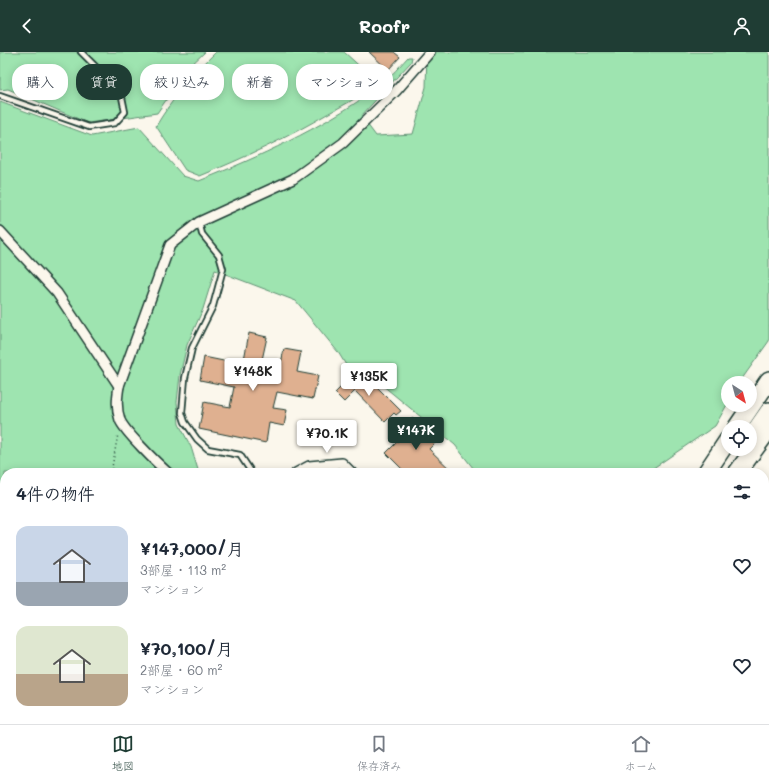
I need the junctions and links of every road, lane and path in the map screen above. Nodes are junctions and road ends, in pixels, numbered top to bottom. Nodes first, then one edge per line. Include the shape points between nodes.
1 (81, 52) edge
2 (430, 52) edge
3 (0, 96) edge
4 (199, 222) junction
5 (0, 231) edge
6 (769, 380) edge
7 (119, 386) junction
8 (769, 394) edge
9 (769, 411) edge
10 (742, 420) edge
11 (751, 420) edge
12 (121, 422) junction
13 (757, 429) edge
14 (769, 429) edge
15 (721, 450) edge
16 (726, 456) edge
17 (738, 456) edge
18 (113, 468) edge
19 (163, 468) edge
20 (249, 468) edge
21 (305, 468) edge
22 (347, 468) edge
23 (709, 468) edge
24 (718, 468) edge
25 (730, 468) edge
26 (741, 468) edge

1 - 3 lane via 121,92 125,112 115,123 89,127
2 - 4 street via 396,91 336,147 293,179
4 - 7 street via 170,245
4 - 20 lane via 202,234 219,255 223,269 213,306 192,348 185,378 182,413 184,422 208,449 240,455
5 - 7 street via 57,293
6 - 10 highway
7 - 12 street via 116,403
8 - 11 highway
9 - 13 highway
12 - 18 path
12 - 19 street
14 - 26 highway
15 - 23 highway
16 - 24 highway
17 - 25 highway
21 - 22 street via 342,463

